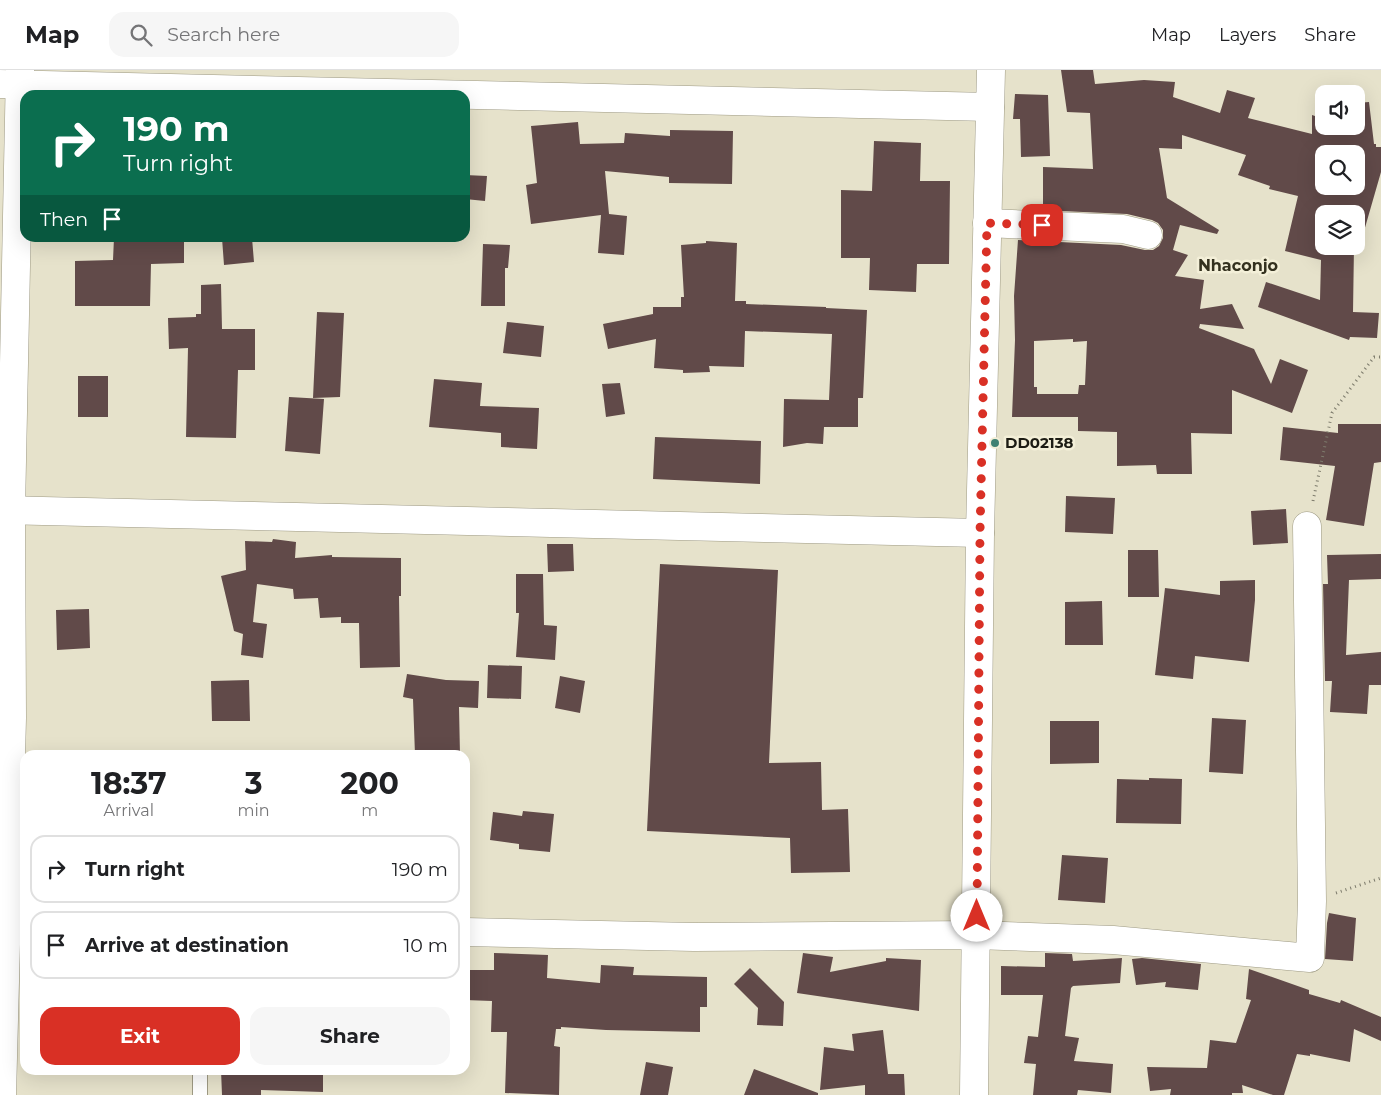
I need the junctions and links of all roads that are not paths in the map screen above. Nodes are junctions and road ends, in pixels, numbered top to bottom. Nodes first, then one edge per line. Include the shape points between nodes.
1 (991, 70) edge
2 (13, 80) edge
3 (375, 90) edge
4 (470, 93) edge
5 (990, 107) junction
6 (987, 223) junction
7 (1148, 235) dead end
8 (6, 510) edge
9 (1307, 526) road end
10 (980, 533) junction
11 (11, 925) edge
12 (470, 932) edge
13 (976, 935) junction
14 (200, 1075) edge
15 (2, 1095) edge
16 (200, 1095) edge
17 (974, 1095) edge

1 - 5 street
2 - 3 street
2 - 8 street
4 - 5 street
5 - 6 street
6 - 7 street via 1123,229
6 - 10 street
8 - 10 street
8 - 11 street via 12,718
9 - 13 street via 1310,958 1113,940
10 - 13 street
11 - 15 street
12 - 13 street via 694,937
13 - 17 street
14 - 16 lane

